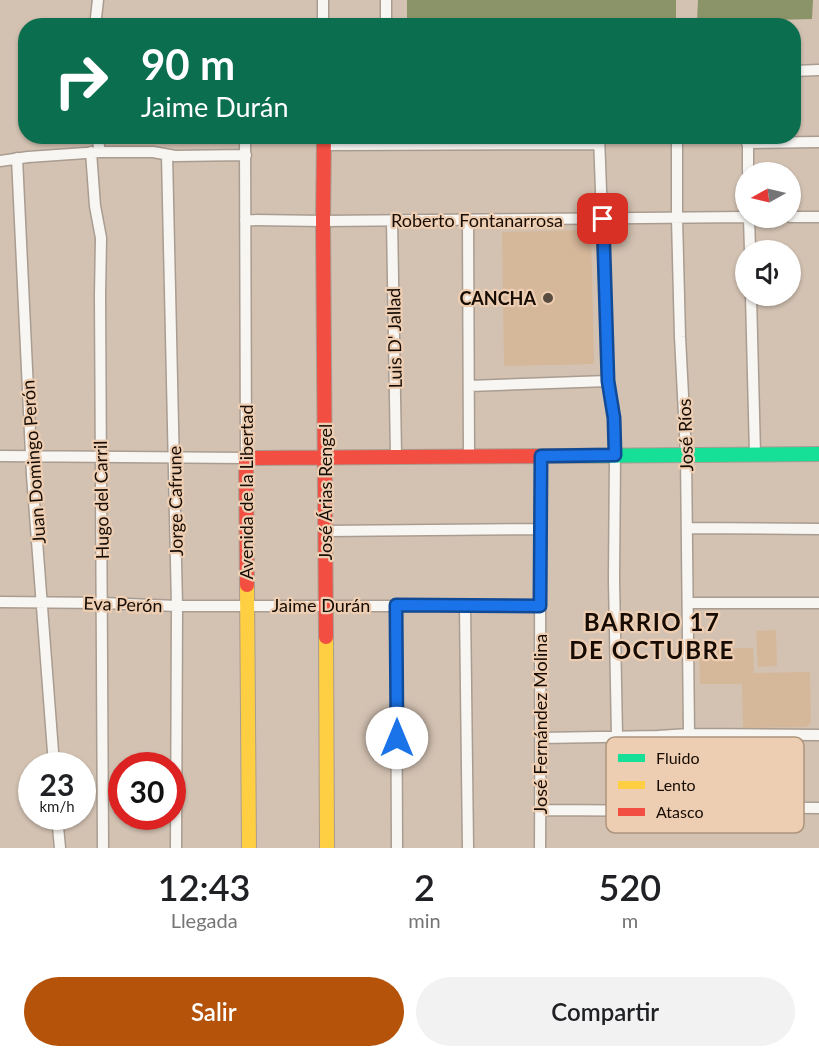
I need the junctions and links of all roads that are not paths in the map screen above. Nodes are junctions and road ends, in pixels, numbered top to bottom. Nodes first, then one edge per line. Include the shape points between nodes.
1 (98, 0) edge
2 (323, 0) edge
3 (386, 0) edge
4 (96, 18) edge
5 (323, 18) edge
6 (386, 18) edge
7 (819, 70) edge
8 (801, 71) edge
9 (801, 141) edge
10 (819, 142) edge
11 (96, 144) edge
12 (245, 144) edge
13 (324, 144) edge
14 (599, 144) edge
15 (676, 144) edge
16 (748, 144) edge
17 (95, 152) junction
18 (167, 155) junction
19 (246, 155) junction
20 (17, 158) junction
21 (0, 161) edge
22 (748, 162) edge
23 (735, 217) edge
24 (801, 217) edge
25 (819, 217) edge
26 (677, 218) junction
27 (468, 219) junction
28 (603, 219) junction
29 (245, 220) junction
30 (392, 220) junction
31 (323, 221) junction
32 (751, 306) edge
33 (608, 381) junction
34 (469, 386) junction
35 (686, 454) junction
36 (755, 454) junction
37 (819, 454) edge
38 (615, 455) junction
39 (0, 456) edge
40 (396, 456) junction
41 (469, 456) junction
42 (541, 456) junction
43 (32, 457) junction
44 (100, 457) junction
45 (174, 458) junction
46 (246, 458) junction
47 (324, 458) junction
48 (688, 528) junction
49 (540, 529) junction
50 (819, 529) edge
51 (325, 531) junction
52 (0, 602) edge
53 (43, 603) junction
54 (102, 603) junction
55 (688, 603) junction
56 (819, 603) edge
57 (247, 605) junction
58 (396, 605) junction
59 (177, 606) junction
60 (325, 606) junction
61 (465, 606) junction
62 (540, 606) junction
63 (689, 734) junction
64 (819, 735) edge
65 (616, 736) junction
66 (541, 738) junction
67 (53, 752) edge
68 (804, 808) edge
69 (819, 808) edge
70 (540, 810) junction
71 (606, 811) edge
72 (58, 830) edge
73 (60, 848) edge
74 (103, 848) edge
75 (176, 848) edge
76 (249, 848) edge
77 (327, 848) edge
78 (397, 848) edge
79 (468, 848) edge
80 (540, 848) edge

1 - 4 street
2 - 5 street
3 - 6 street
7 - 8 street
9 - 10 street
11 - 17 street, Hugo del Carril
12 - 19 street, Avenida de la Libertad
13 - 31 street, José Árias Rengel
14 - 28 street
15 - 26 street, José Ríos
16 - 22 street
17 - 18 street
17 - 20 street
17 - 44 street, Hugo del Carril via 95,206 101,238
18 - 19 street
18 - 45 street, Jorge Cafrune
19 - 29 street, Avenida de la Libertad
20 - 21 street
20 - 43 street, Juan Domingo Perón
23 - 26 street, Roberto Fontanarrosa
24 - 25 street
26 - 28 street, Roberto Fontanarrosa
26 - 35 street, José Ríos
27 - 28 street, Roberto Fontanarrosa
27 - 30 street, Roberto Fontanarrosa
27 - 34 street
28 - 33 street
29 - 31 street, Roberto Fontanarrosa
29 - 46 street, Avenida de la Libertad
30 - 31 street, Roberto Fontanarrosa
30 - 40 street, Luis D' Jallad
31 - 47 street, José Árias Rengel
32 - 36 street
33 - 34 street
33 - 38 street
34 - 41 street
35 - 36 street
35 - 38 street
35 - 48 street, José Ríos
36 - 37 street
38 - 42 street
38 - 65 street
39 - 43 street
40 - 41 street
40 - 47 street
41 - 42 street
42 - 49 street, José Fernández Molina
43 - 44 street
43 - 53 street, Juan Domingo Perón
44 - 45 street
44 - 54 street, Hugo del Carril
45 - 46 street
45 - 59 street, Jorge Cafrune
46 - 47 street
46 - 57 street, Avenida de la Libertad
47 - 51 street, José Árias Rengel
48 - 50 street
48 - 55 street, José Ríos
49 - 51 street
49 - 62 street, José Fernández Molina
51 - 60 street, José Árias Rengel
52 - 53 street, Eva Perón
53 - 54 street, Eva Perón
53 - 67 street, Juan Domingo Perón
54 - 59 street, Eva Perón
54 - 74 street, Hugo del Carril
55 - 56 street
55 - 63 street, José Ríos
57 - 59 street, Eva Perón
57 - 60 street, Jaime Durán
57 - 76 street, Avenida de la Libertad
58 - 60 street, Jaime Durán
58 - 61 street, Jaime Durán
58 - 78 street
59 - 75 street, Jorge Cafrune
60 - 77 street, José Árias Rengel
61 - 62 street, Jaime Durán
61 - 79 street
62 - 66 street, José Fernández Molina
63 - 64 street
63 - 65 street
65 - 66 street
66 - 70 street, José Fernández Molina
68 - 69 street
70 - 71 street
70 - 80 street, José Fernández Molina
72 - 73 street

